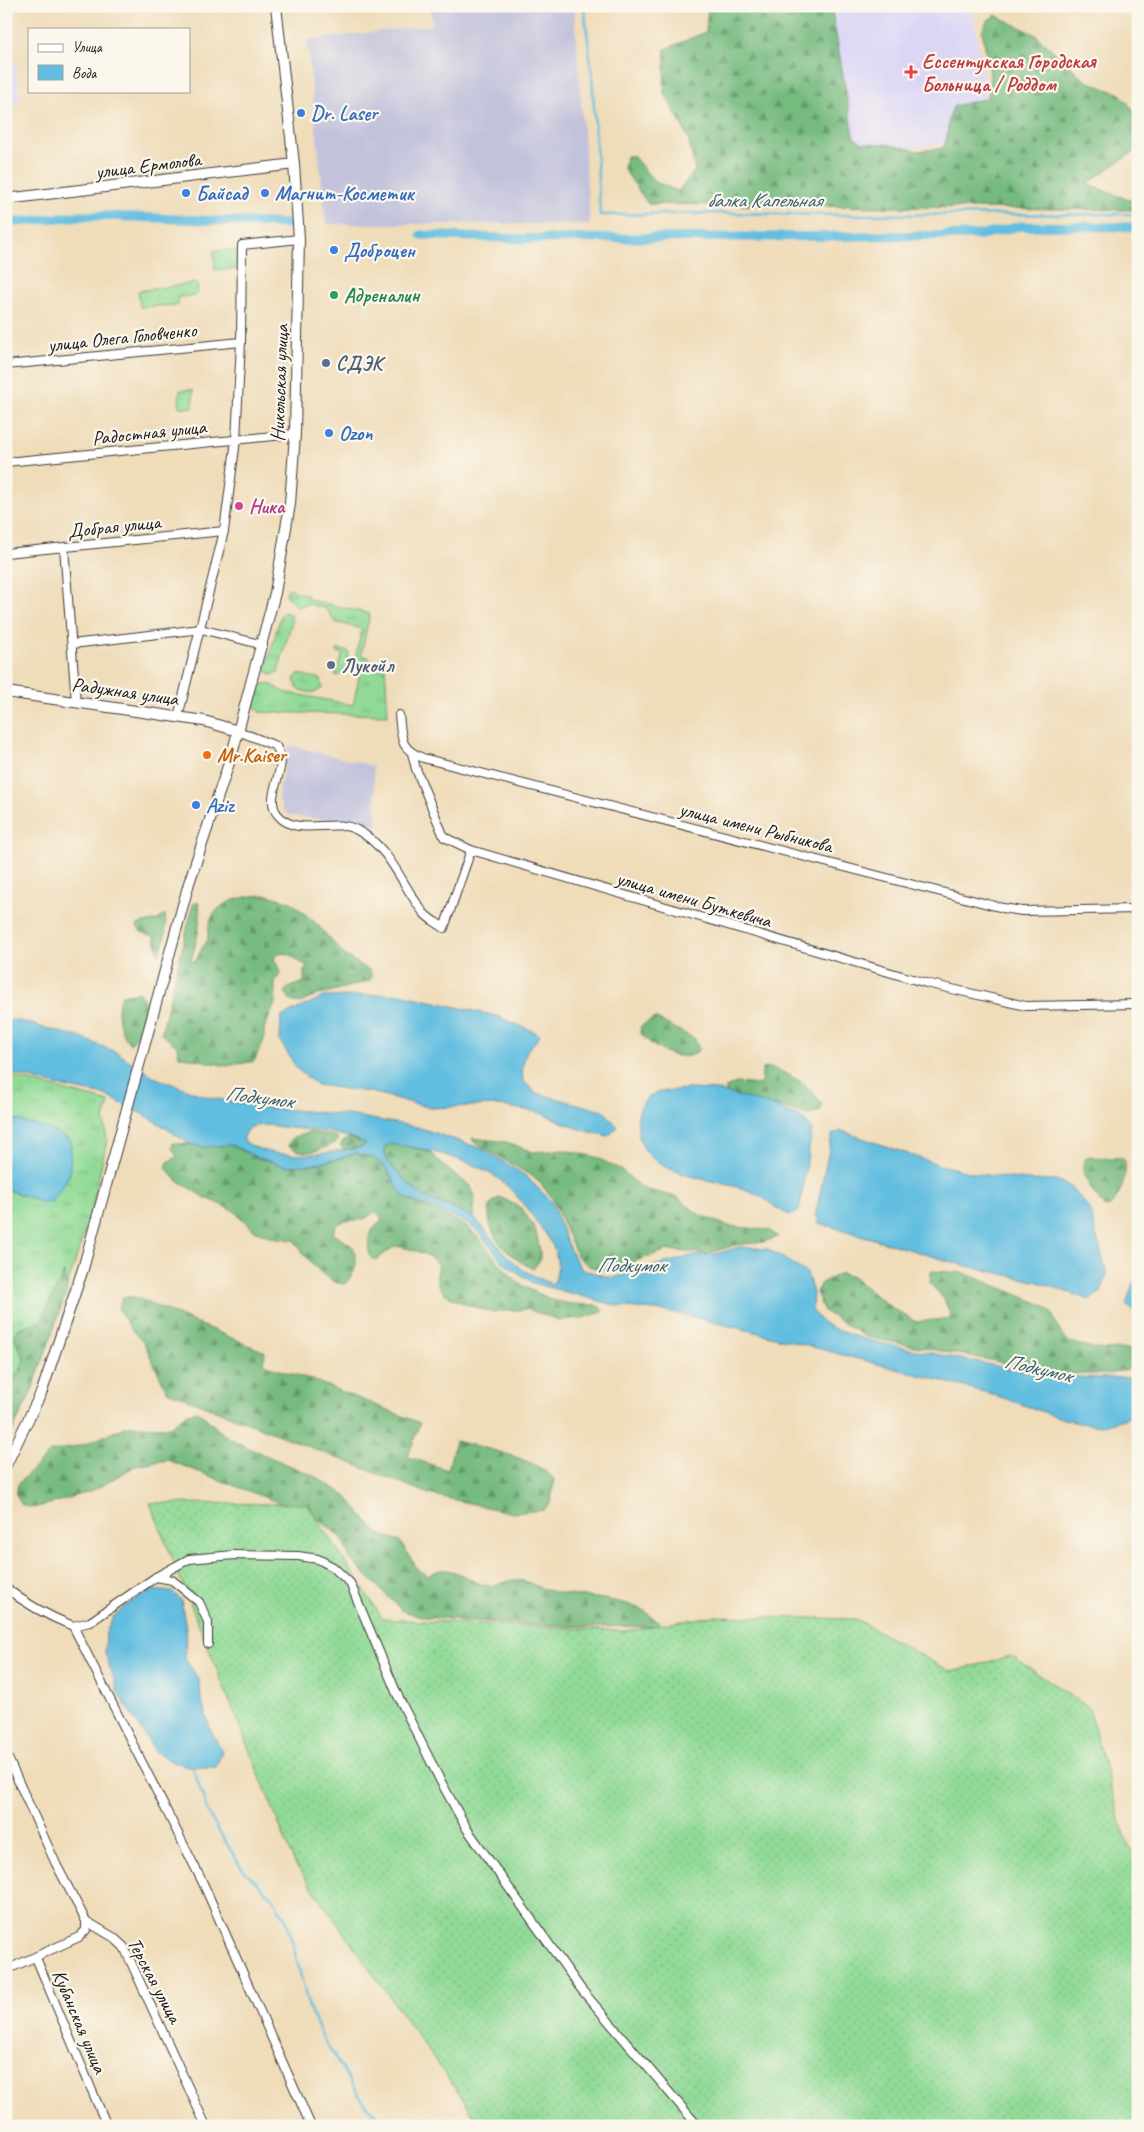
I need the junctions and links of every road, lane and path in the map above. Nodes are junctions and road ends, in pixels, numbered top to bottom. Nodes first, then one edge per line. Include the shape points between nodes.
1 (276, 6) edge
2 (294, 164) junction
3 (6, 199) edge
4 (299, 239) junction
5 (241, 342) junction
6 (6, 365) edge
7 (295, 434) junction
8 (236, 440) junction
9 (6, 462) edge
10 (224, 531) junction
11 (64, 547) junction
12 (6, 553) edge
13 (201, 629) junction
14 (72, 644) junction
15 (263, 645) junction
16 (6, 692) edge
17 (76, 702) junction
18 (399, 715) dead end
19 (178, 717) junction
20 (238, 731) junction
21 (412, 753) junction
22 (471, 850) junction
23 (1138, 909) edge
24 (1138, 1004) edge
25 (6, 1465) edge
26 (156, 1577) junction
27 (6, 1588) edge
28 (73, 1626) junction
29 (208, 1644) dead end
30 (6, 1754) edge
31 (86, 1921) junction
32 (36, 1958) junction
33 (6, 1970) edge
34 (107, 2126) edge
35 (206, 2126) edge
36 (311, 2126) edge
37 (698, 2126) edge

1 - 2 street, Никольская улица
2 - 3 street, улица Ермолова
2 - 4 street, Никольская улица
4 - 5 street via 242,244
4 - 7 street, Никольская улица
5 - 6 street, улица Олега Головченко
5 - 8 street
7 - 8 street, Радостная улица
7 - 15 street, Никольская улица via 290,504
8 - 9 street, Радостная улица
8 - 10 street
10 - 11 street, Добрая улица
10 - 13 street
11 - 12 street, Добрая улица
11 - 14 street
13 - 14 street
13 - 15 street
13 - 19 street
14 - 17 street
15 - 20 street, Никольская улица
16 - 17 street, Радужная улица
17 - 19 street, Радужная улица
18 - 21 street via 403,746
19 - 20 street, Радужная улица
20 - 22 street via 276,746 281,759 272,802 277,814 289,825 340,826 368,836 383,850 424,914 444,928
20 - 25 street, Никольская улица via 190,883 83,1269 42,1391
21 - 22 street, улица имени Буткевича via 444,837
21 - 23 street, улица имени Рыбникова via 1003,908 1022,911
22 - 24 street, улица имени Буткевича via 926,983 1026,1006
26 - 28 street via 90,1622
26 - 29 street via 172,1580 199,1602 208,1622
26 - 37 street via 189,1558 298,1556 318,1559 333,1567 350,1583 397,1694 467,1829 581,1989
27 - 28 street via 23,1602
28 - 36 street via 211,1900
30 - 31 street
31 - 32 street via 86,1930 79,1937
31 - 35 street, Терская улица via 113,1936 124,1947
32 - 33 street, Кубанская улица
32 - 34 street, Кубанская улица

